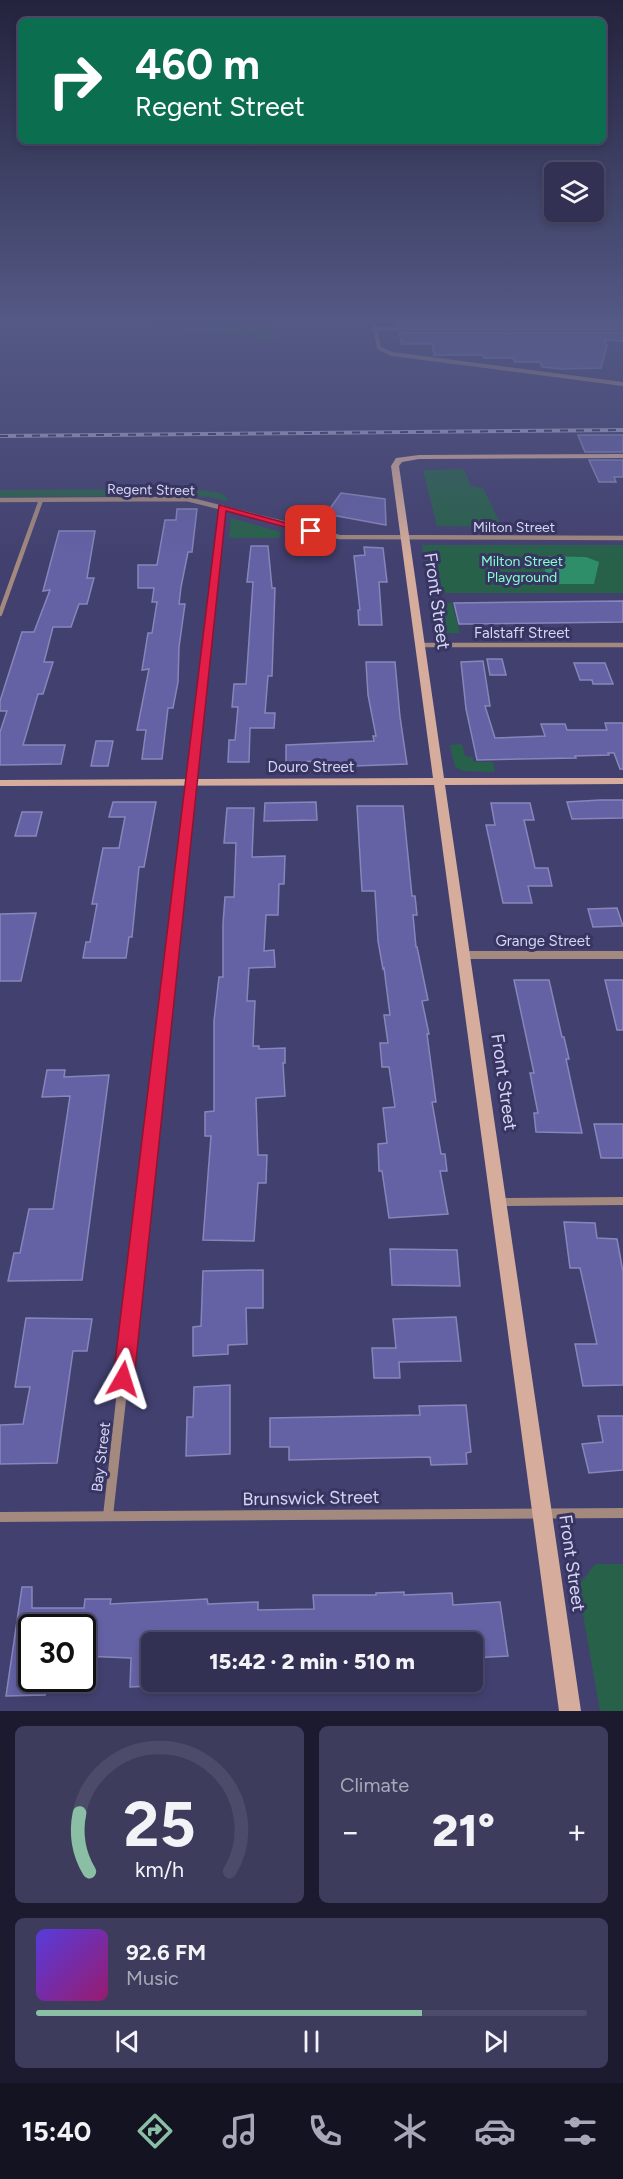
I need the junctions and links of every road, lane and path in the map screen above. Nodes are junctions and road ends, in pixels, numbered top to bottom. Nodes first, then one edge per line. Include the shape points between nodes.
1 (623, 456) edge
2 (0, 500) edge
3 (42, 500) junction
4 (222, 507) junction
5 (404, 537) junction
6 (623, 538) edge
7 (0, 614) edge
8 (420, 645) junction
9 (623, 645) edge
10 (623, 781) edge
11 (439, 782) junction
12 (0, 783) edge
13 (191, 783) junction
14 (463, 955) junction
15 (623, 955) edge
16 (623, 1200) edge
17 (498, 1202) junction
18 (541, 1512) junction
19 (623, 1513) edge
20 (108, 1516) junction
21 (0, 1517) edge
22 (570, 1711) edge

1 - 5 street, Front Street via 399,460 395,466
2 - 3 street, Regent Street
3 - 4 street, Regent Street via 187,499
3 - 7 street
4 - 5 street, Regent Street via 330,536
4 - 13 street, Bay Street
5 - 6 street, Milton Street
5 - 8 street, Front Street
8 - 9 street, Falstaff Street
8 - 11 street, Front Street
10 - 11 street, Douro Street
11 - 13 street, Douro Street
11 - 14 street, Front Street
12 - 13 street, Douro Street
13 - 20 street, Bay Street
14 - 15 street, Grange Street
14 - 17 street, Front Street
16 - 17 street
17 - 18 street, Front Street
18 - 19 street, Brunswick Street
18 - 20 street, Brunswick Street
18 - 22 street, Front Street
20 - 21 street, Brunswick Street

